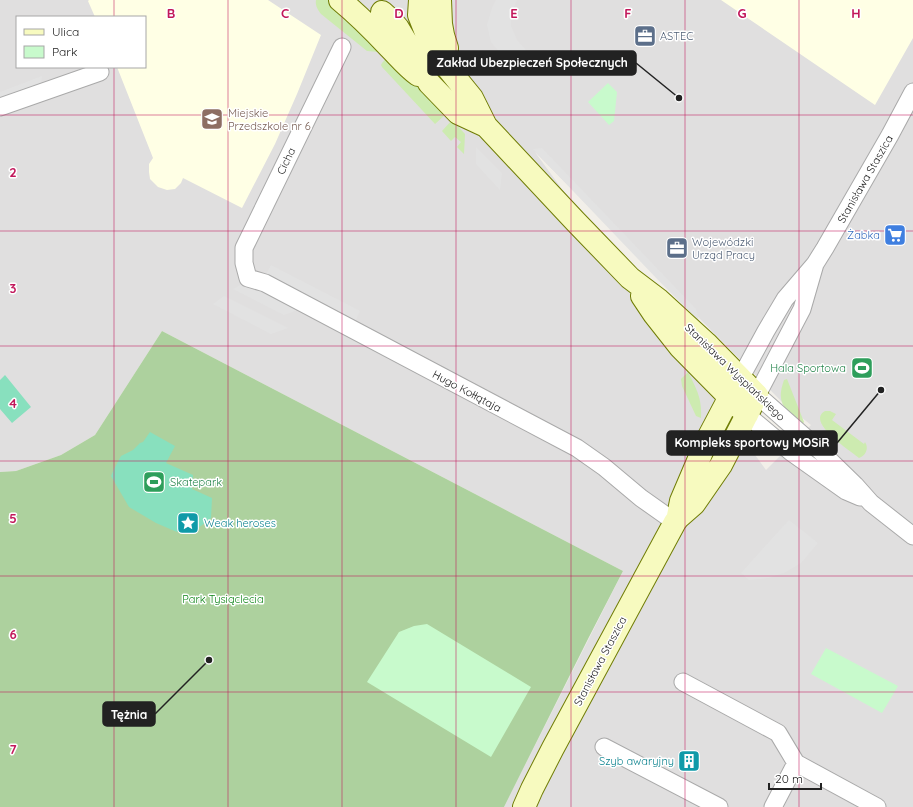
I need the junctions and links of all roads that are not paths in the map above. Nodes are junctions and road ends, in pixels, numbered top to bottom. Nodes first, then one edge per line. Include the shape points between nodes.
1 (340, 0) edge
2 (363, 0) edge
3 (418, 0) edge
4 (440, 0) edge
5 (382, 12) junction
6 (342, 47) dead end
7 (446, 66) junction
8 (100, 72) dead end
9 (430, 83) junction
10 (913, 92) edge
11 (0, 107) edge
12 (486, 126) junction
13 (815, 264) junction
14 (248, 278) joint
15 (630, 278) junction
16 (741, 377) junction
17 (757, 395) junction
18 (729, 396) junction
19 (747, 415) junction
20 (871, 503) junction
21 (677, 520) junction
22 (913, 536) edge
23 (683, 682) dead end
24 (604, 747) dead end
25 (796, 763) junction
26 (524, 807) edge
27 (719, 807) edge
28 (773, 807) edge
29 (877, 807) edge

1 - 9 street via 408,67
2 - 5 street, Stanisława Wyspiańskiego
3 - 5 street via 404,11 392,14
3 - 7 street, Stanisława Wyspiańskiego via 424,30
4 - 7 street via 441,24 447,48
5 - 9 street, Stanisława Wyspiańskiego via 398,28
6 - 14 street, Cicha via 244,248
7 - 12 street, Stanisława Wyspiańskiego via 472,98
8 - 11 street
9 - 12 street, Stanisława Wyspiańskiego via 458,113
10 - 13 street, Stanisława Staszica
12 - 15 street, Stanisława Wyspiańskiego
13 - 16 street, Stanisława Staszica via 785,299
13 - 17 street, Stanisława Staszica via 802,309
14 - 21 street, Hugo Kołłątaja via 271,286 576,448 604,467 641,498
15 - 16 street, Stanisława Wyspiańskiego via 659,300
15 - 18 street, Stanisława Wyspiańskiego via 680,347
16 - 17 street, Stanisława Wyspiańskiego
16 - 18 street, Stanisława Staszica
17 - 19 street, Stanisława Staszica
17 - 20 street, Stanisława Wyspiańskiego via 822,453
18 - 19 street, Stanisława Wyspiańskiego
18 - 21 street, Stanisława Staszica via 681,501
19 - 20 street, Stanisława Wyspiańskiego via 791,452 846,491
19 - 21 street, Stanisława Staszica via 721,466 694,504
20 - 22 street, Stanisława Wyspiańskiego
21 - 26 street, Stanisława Staszica via 553,748
23 - 25 street via 778,733
24 - 27 street
25 - 28 street
25 - 29 street

